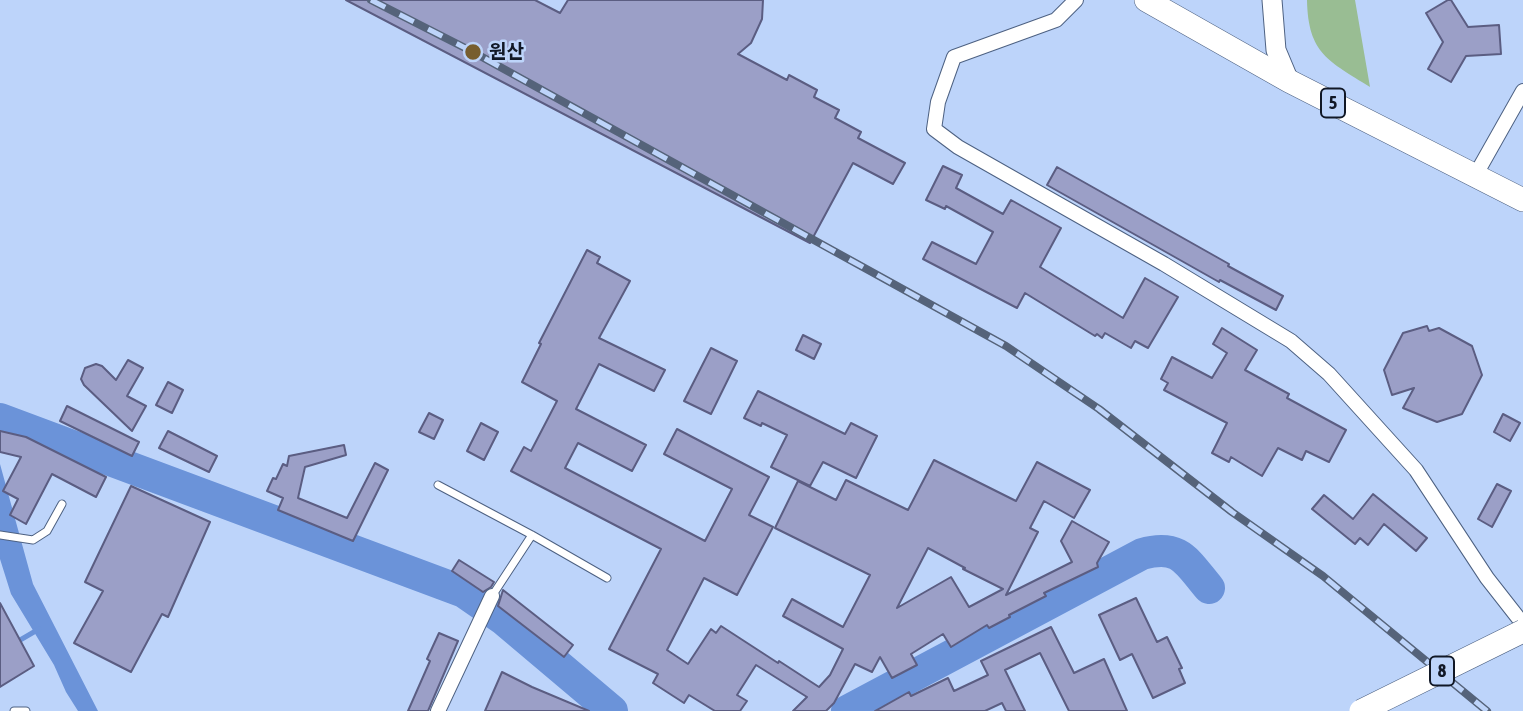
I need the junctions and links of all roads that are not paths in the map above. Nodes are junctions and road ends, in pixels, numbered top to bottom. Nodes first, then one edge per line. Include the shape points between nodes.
1 (1076, 0) edge
2 (1146, 0) edge
3 (1272, 0) edge
4 (1289, 81) junction
5 (1523, 91) edge
6 (1475, 176) junction
7 (1523, 200) edge
8 (438, 485) dead end
9 (62, 504) dead end
10 (0, 535) edge
11 (532, 535) junction
12 (607, 578) dead end
13 (492, 596) joint
14 (1523, 624) edge
15 (1523, 631) edge
16 (14, 711) edge
17 (26, 711) edge
18 (438, 711) edge
19 (1361, 711) edge

1 - 14 street via 1056,20 954,57 934,129 1290,341 1329,374 1416,470
2 - 4 highway, 5
3 - 4 main road via 1276,50
4 - 6 highway, 5
5 - 6 street
6 - 7 highway, 5
8 - 11 lane
9 - 10 lane via 47,531 33,540
11 - 12 lane
11 - 13 lane
13 - 18 street
15 - 19 highway, 8, bridge
16 - 17 lane

